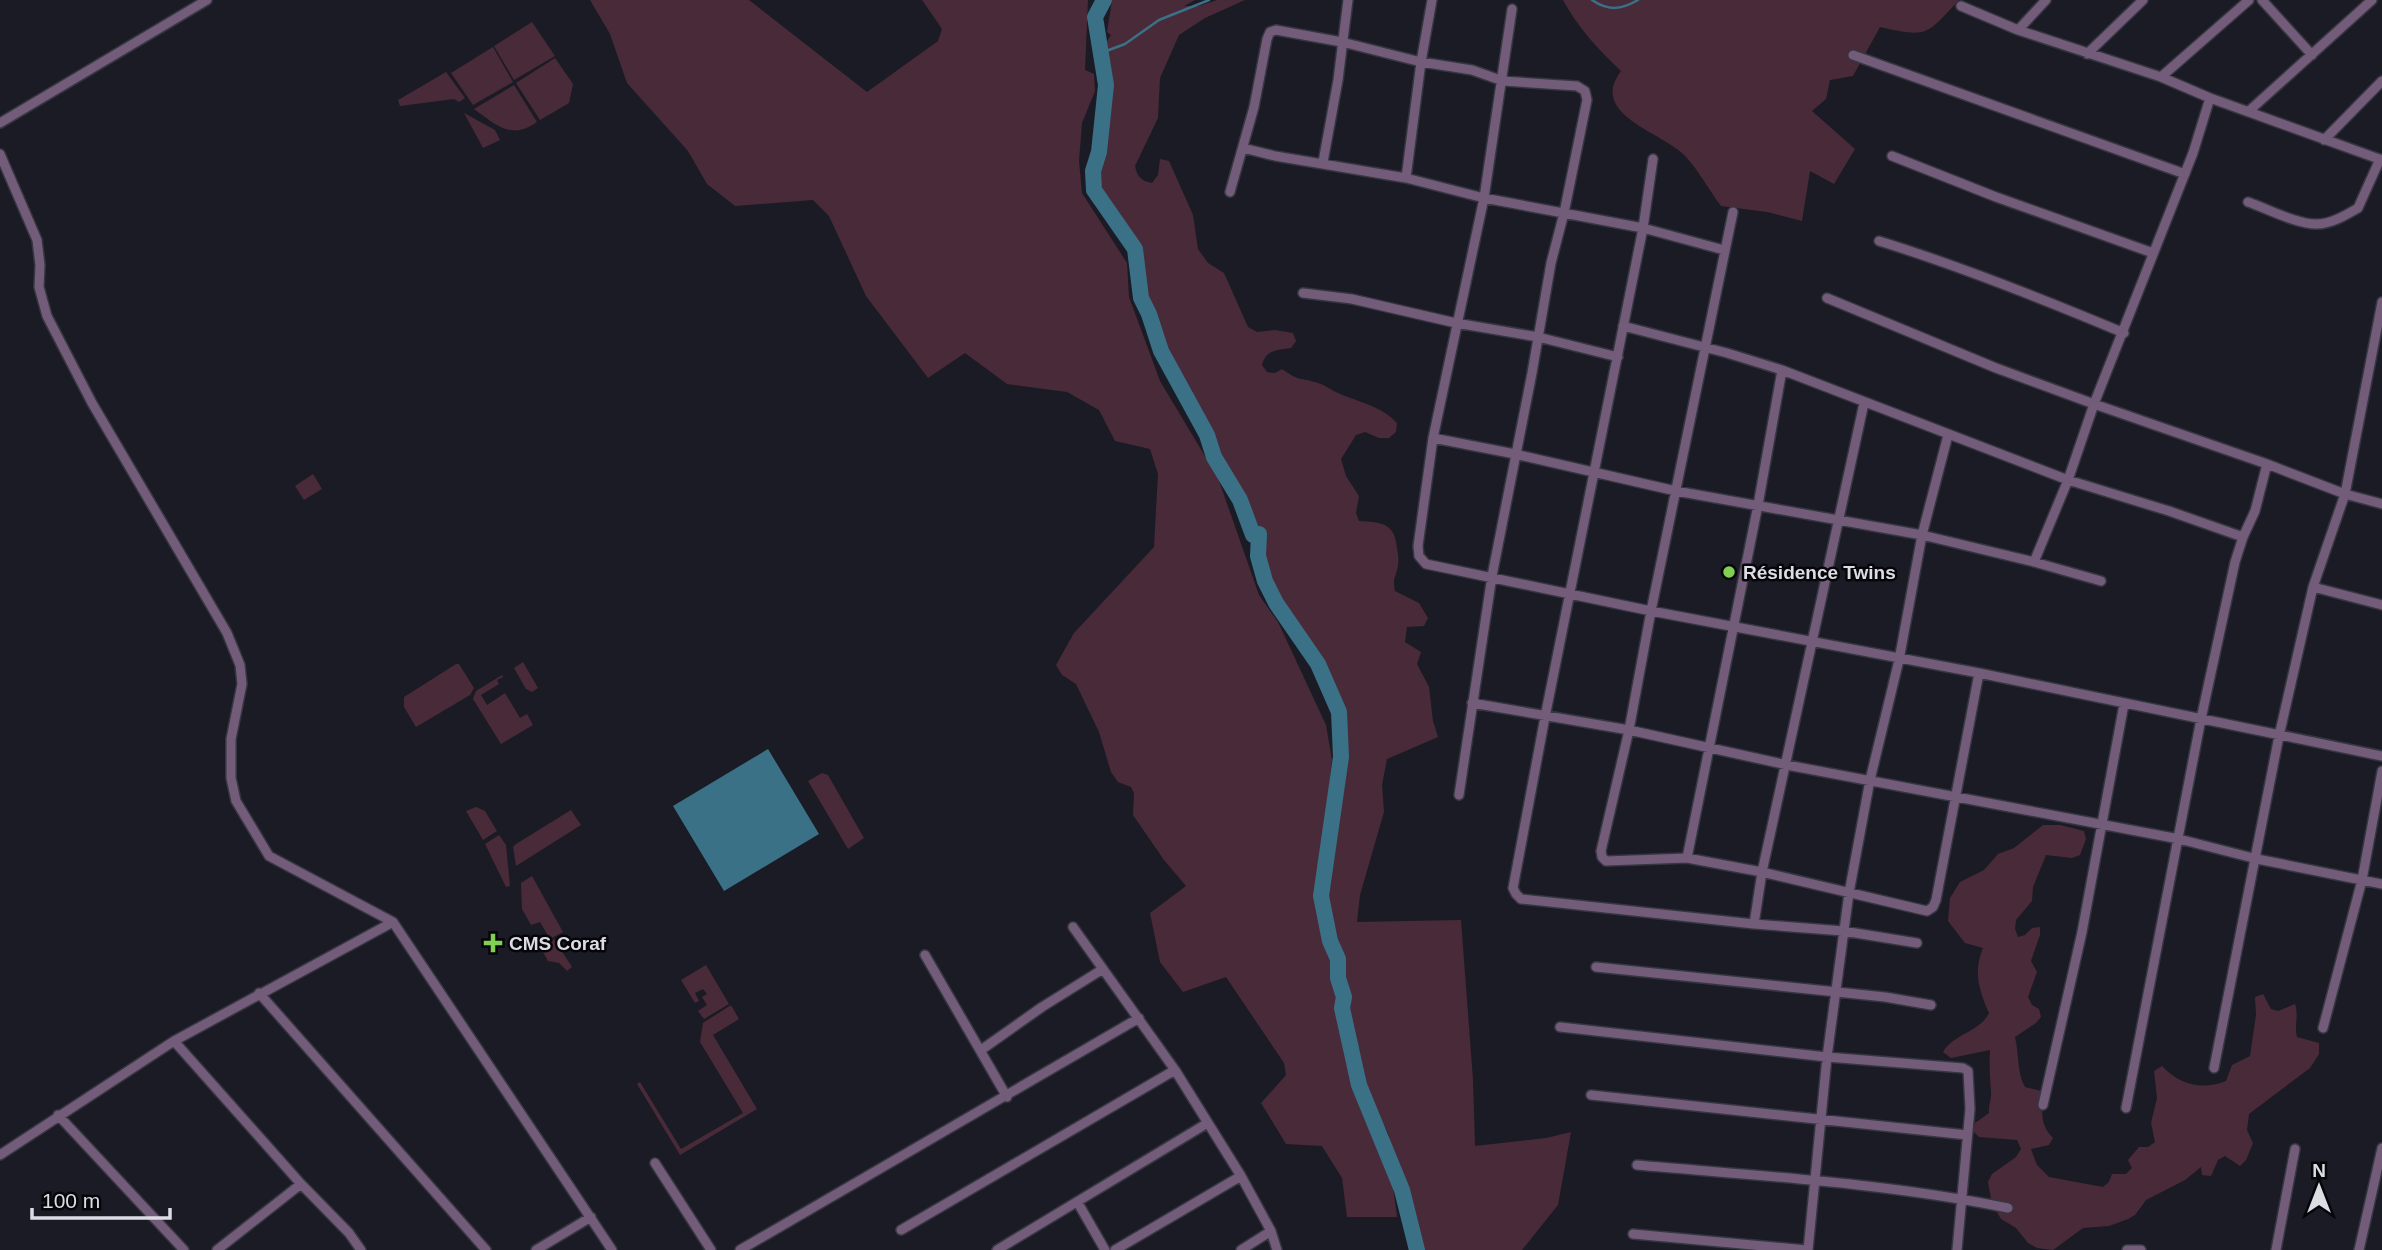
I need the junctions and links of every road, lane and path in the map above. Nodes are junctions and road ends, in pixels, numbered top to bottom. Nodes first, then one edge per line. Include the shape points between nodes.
1 (207, 0) edge
2 (1348, 0) edge
3 (1432, 0) edge
4 (2046, 0) edge
5 (2143, 0) edge
6 (2249, 0) edge
7 (2262, 0) edge
8 (2372, 0) edge
9 (1961, 6) dead end
10 (1512, 9) dead end
11 (2018, 30) junction
12 (1342, 42) junction
13 (2087, 54) junction
14 (1853, 55) dead end
15 (2312, 55) junction
16 (1420, 62) junction
17 (2161, 77) junction
18 (1503, 81) junction
19 (2382, 81) edge
20 (2210, 98) junction
21 (2249, 111) junction
22 (0, 123) edge
23 (2324, 140) junction
24 (1242, 148) junction
25 (0, 153) edge
26 (1892, 156) dead end
27 (1653, 159) dead end
28 (2381, 160) edge
29 (1323, 162) junction
30 (2185, 174) junction
31 (1406, 178) junction
32 (1230, 192) dead end
33 (1484, 198) junction
34 (2248, 202) dead end
35 (1733, 212) dead end
36 (1564, 213) junction
37 (1643, 228) junction
38 (1880, 241) dead end
39 (1724, 250) junction
40 (2153, 253) junction
41 (1303, 293) dead end
42 (1827, 298) dead end
43 (2382, 302) edge
44 (1456, 323) junction
45 (1623, 327) junction
46 (2124, 333) junction
47 (1538, 337) junction
48 (1704, 346) junction
49 (1618, 357) junction
50 (1782, 370) junction
51 (1864, 403) junction
52 (2094, 404) junction
53 (1948, 435) junction
54 (1433, 438) junction
55 (1515, 454) junction
56 (2267, 464) junction
57 (1595, 472) junction
58 (2068, 480) junction
59 (1676, 491) junction
60 (2345, 494) junction
61 (2382, 504) edge
62 (1758, 505) junction
63 (1838, 519) junction
64 (1922, 535) junction
65 (2243, 537) junction
66 (2034, 562) junction
67 (1492, 576) junction
68 (2101, 582) dead end
69 (2313, 587) junction
70 (1570, 593) junction
71 (2382, 605) edge
72 (1651, 611) junction
73 (1732, 626) junction
74 (1813, 642) junction
75 (1899, 660) junction
76 (1979, 673) junction
77 (1472, 703) junction
78 (2124, 704) junction
79 (1545, 717) junction
80 (2201, 719) junction
81 (1629, 730) junction
82 (2279, 736) junction
83 (1711, 747) junction
84 (2382, 756) edge
85 (1787, 765) junction
86 (2382, 771) edge
87 (1870, 780) junction
88 (1459, 795) dead end
89 (1955, 797) junction
90 (2101, 824) junction
91 (2179, 839) junction
92 (1687, 858) junction
93 (2257, 859) junction
94 (1762, 872) junction
95 (2362, 880) junction
96 (2382, 884) edge
97 (1849, 893) junction
98 (393, 922) junction
99 (1754, 924) junction
100 (1073, 927) dead end
101 (1843, 931) junction
102 (1917, 943) dead end
103 (925, 954) dead end
104 (1596, 967) dead end
105 (1103, 969) junction
106 (1835, 992) junction
107 (259, 993) junction
108 (1931, 1005) dead end
109 (1139, 1018) junction
110 (1560, 1027) dead end
111 (2323, 1028) dead end
112 (174, 1041) junction
113 (981, 1050) junction
114 (1827, 1057) junction
115 (2214, 1068) dead end
116 (1174, 1070) junction
117 (1591, 1095) dead end
118 (1007, 1097) junction
119 (2043, 1105) dead end
120 (2126, 1108) dead end
121 (58, 1115) junction
122 (1820, 1119) junction
123 (1206, 1124) junction
124 (1967, 1135) junction
125 (2382, 1147) edge
126 (2295, 1149) dead end
127 (0, 1155) edge
128 (655, 1163) dead end
129 (1637, 1165) dead end
130 (1241, 1176) junction
131 (1813, 1180) junction
132 (301, 1184) junction
133 (1963, 1199) junction
134 (1078, 1203) junction
135 (2008, 1208) dead end
136 (591, 1217) junction
137 (901, 1230) dead end
138 (1271, 1231) junction
139 (1633, 1234) dead end
140 (184, 1250) edge
141 (217, 1250) edge
142 (361, 1250) edge
143 (486, 1250) edge
144 (536, 1250) edge
145 (612, 1250) edge
146 (711, 1250) edge
147 (740, 1250) edge
148 (997, 1250) edge
149 (1105, 1250) edge
150 (1115, 1250) edge
151 (1241, 1250) edge
152 (1277, 1250) edge
153 (1807, 1250) edge
154 (1957, 1250) edge
155 (2127, 1250) edge
156 (2141, 1250) edge
157 (2276, 1250) edge
158 (2359, 1250) edge

1 - 22 street
2 - 12 street
3 - 16 street
4 - 11 street
5 - 13 street
6 - 17 street
7 - 15 street
8 - 15 street
9 - 11 street
10 - 18 street
11 - 13 street
12 - 16 street
12 - 24 street via 1270,32
12 - 29 street
13 - 17 street
14 - 30 street
15 - 21 street
16 - 18 street via 1472,70
16 - 31 street
17 - 20 street
18 - 33 street
18 - 36 street via 1577,86 1586,91
19 - 23 street
20 - 21 street
20 - 30 street
21 - 23 street
23 - 28 street
24 - 29 street
24 - 32 street
25 - 98 street via 37,240 39,287 47,316 92,403 227,633 240,665 242,684 229,758 236,801 269,856
26 - 40 street
27 - 37 street
28 - 34 street via 2358,208 2327,222 2305,222
29 - 31 street
30 - 40 street
31 - 33 street
33 - 36 street
33 - 44 street
35 - 39 street
36 - 37 street
36 - 47 street
37 - 39 street
37 - 45 street
38 - 46 street via 2030,293
39 - 48 street
40 - 46 street
41 - 44 street via 1352,299
42 - 52 street
43 - 60 street
44 - 47 street
44 - 54 street
45 - 48 street
45 - 49 street
46 - 52 street
47 - 49 street
47 - 55 street
48 - 50 street
48 - 59 street
49 - 57 street
50 - 51 street
50 - 62 street
51 - 53 street
51 - 63 street
52 - 56 street
52 - 58 street
53 - 58 street
53 - 64 street
54 - 55 street
54 - 67 street via 1419,556 1426,564
55 - 57 street
55 - 67 street
56 - 60 street
56 - 65 street
57 - 59 street
57 - 70 street
58 - 65 street
58 - 66 street
59 - 62 street
59 - 72 street
60 - 61 street
60 - 69 street
62 - 63 street
62 - 73 street
63 - 64 street
63 - 74 street
64 - 66 street
64 - 75 street
65 - 80 street
66 - 68 street
67 - 70 street
67 - 77 street
69 - 71 street
69 - 82 street
70 - 72 street
70 - 79 street
72 - 73 street
72 - 81 street
73 - 74 street
73 - 83 street
74 - 75 street
74 - 85 street
75 - 76 street
75 - 87 street
76 - 78 street
76 - 89 street
77 - 79 street
77 - 88 street
78 - 80 street
78 - 90 street
79 - 81 street
79 - 99 street via 1513,887 1521,899
80 - 82 street
80 - 91 street
81 - 83 street
81 - 92 street via 1602,857
82 - 84 street
82 - 93 street
83 - 85 street
83 - 92 street
85 - 87 street
85 - 94 street
86 - 95 street
87 - 89 street
87 - 97 street
89 - 90 street
89 - 97 street via 1933,907 1927,911
90 - 91 street
90 - 119 street
91 - 93 street
91 - 120 street
92 - 94 street
93 - 95 street
93 - 115 street
94 - 97 street
94 - 99 street
95 - 96 street
95 - 111 street
97 - 101 street
98 - 107 street
98 - 136 street
99 - 101 street
100 - 105 street
101 - 102 street
101 - 106 street
103 - 113 street
104 - 106 street
105 - 109 street
105 - 113 street
106 - 108 street
106 - 114 street
107 - 112 street
107 - 143 street
109 - 116 street
109 - 118 street
110 - 114 street
112 - 121 street
112 - 132 street
113 - 118 street
114 - 122 street
114 - 124 street via 1963,1068 1968,1071
116 - 123 street
116 - 137 street
117 - 122 street
118 - 147 street
121 - 127 street
121 - 140 street
122 - 124 street
122 - 131 street
123 - 130 street
123 - 134 street
124 - 133 street
125 - 158 street
126 - 157 street
128 - 146 street
129 - 131 street
130 - 138 street
130 - 150 street
131 - 133 street
131 - 153 street
132 - 141 street
132 - 142 street
133 - 135 street
133 - 154 street
134 - 148 street
134 - 149 street
136 - 144 street
136 - 145 street
138 - 151 street
138 - 152 street
139 - 153 street
155 - 156 street

